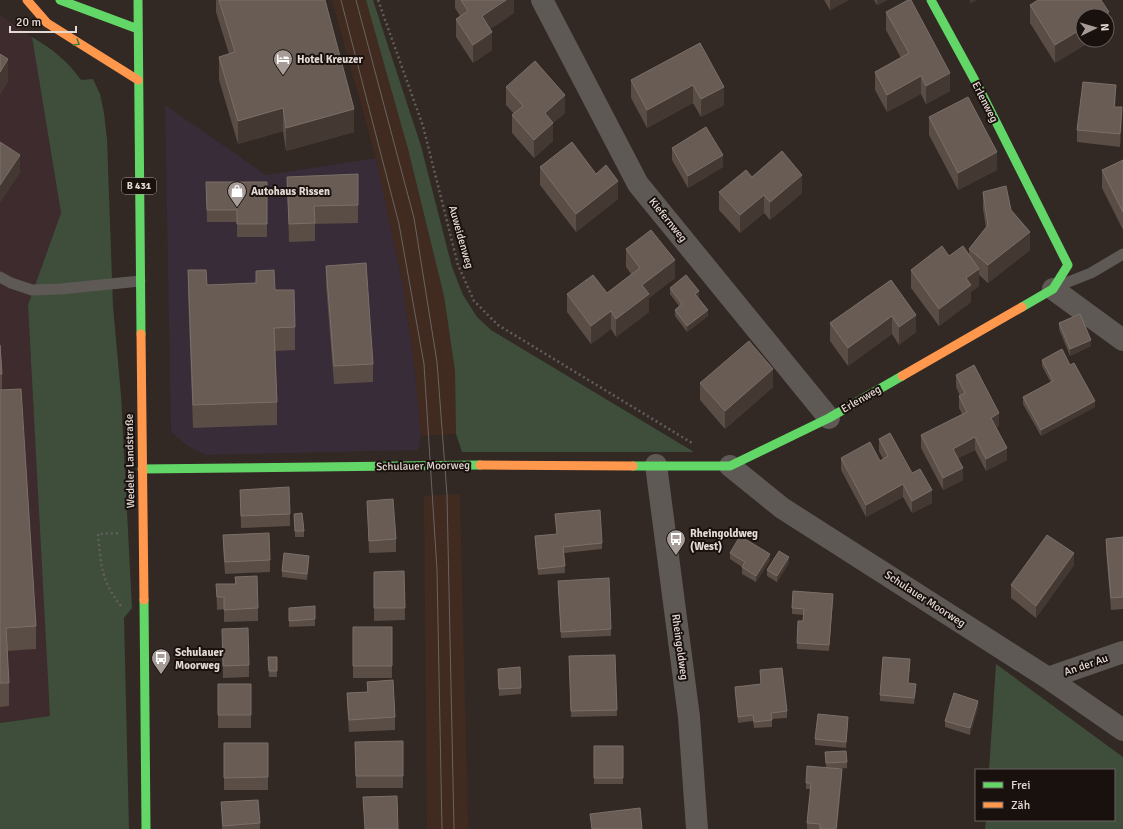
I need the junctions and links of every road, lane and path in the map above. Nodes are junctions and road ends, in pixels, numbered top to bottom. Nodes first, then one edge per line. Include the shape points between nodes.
1 (27, 0) edge
2 (60, 0) edge
3 (138, 0) edge
4 (378, 0) edge
5 (542, 0) edge
6 (931, 0) edge
7 (138, 29) junction
8 (138, 80) junction
9 (1123, 254) edge
10 (0, 277) edge
11 (140, 281) junction
12 (1053, 288) junction
13 (1123, 340) edge
14 (829, 418) junction
15 (696, 446) dead end
16 (656, 465) junction
17 (730, 466) junction
18 (142, 469) junction
19 (128, 533) dead end
20 (123, 608) dead end
21 (1123, 652) edge
22 (1048, 678) junction
23 (1123, 730) edge
24 (146, 829) edge
25 (697, 829) edge

1 -> 8 street via 46,23
2 - 7 street
3 - 7 street, B 431
4 - 15 path, Auweidenweg via 423,126 458,265 474,301 498,325
5 - 14 street, Kiefernweg via 638,184
6 - 12 street, Erlenweg via 979,88 1068,265
7 - 8 street, B 431
8 - 11 street, Wedeler Landstraße / B 431
9 - 12 lane via 1091,273
10 - 11 lane via 32,290
11 - 18 street, Wedeler Landstraße / B 431
12 - 13 street
12 - 14 street, Erlenweg
14 - 17 street, Erlenweg
16 - 17 street, Erlenweg
16 - 18 street, Schulauer Moorweg
16 - 25 street, Rheingoldweg via 689,717
17 - 22 street, Schulauer Moorweg via 782,508
18 - 24 street, Wedeler Landstraße / B 431
19 - 20 path via 98,534 102,573 110,592
21 - 22 street, An der Au
22 - 23 street, Schulauer Moorweg

